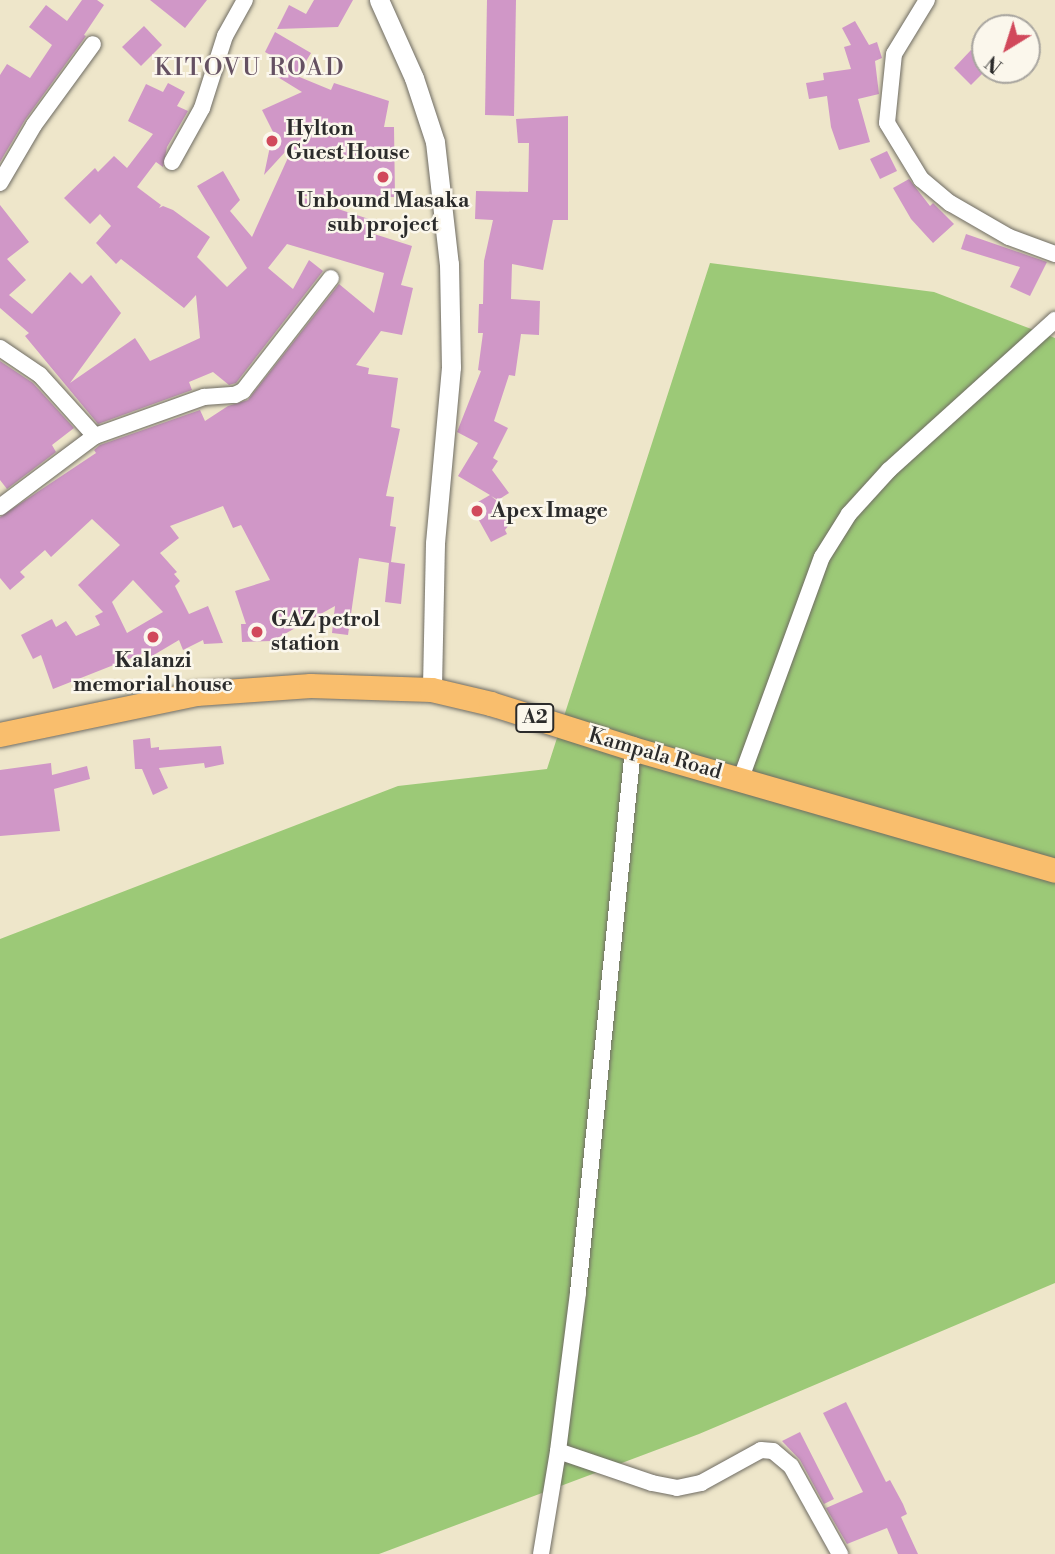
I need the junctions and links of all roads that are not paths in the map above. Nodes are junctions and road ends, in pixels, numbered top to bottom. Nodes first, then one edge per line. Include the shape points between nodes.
1 (246, 0) edge
2 (379, 0) edge
3 (927, 0) edge
4 (93, 44) dead end
5 (172, 162) dead end
6 (0, 183) edge
7 (1055, 254) edge
8 (331, 278) dead end
9 (1055, 320) edge
10 (0, 348) edge
11 (94, 436) junction
12 (0, 507) edge
13 (432, 690) junction
14 (0, 735) edge
15 (633, 749) junction
16 (741, 778) junction
17 (1055, 871) edge
18 (558, 1451) junction
19 (541, 1554) edge
20 (840, 1554) edge

1 - 5 street via 225,36 202,108
2 - 13 street via 414,78 435,142 449,264 451,367 435,543
3 - 7 street via 894,54 887,123 921,179 950,202 1009,237
4 - 6 street via 34,125
8 - 11 street via 243,391 204,397
9 - 16 street via 889,470 849,514 822,558
10 - 11 street via 40,375
11 - 12 street
13 - 14 main road, Kampala Road / A2 via 312,686 197,694
13 - 15 main road, Kampala Road / A2
15 - 16 main road, Kampala Road / A2
15 - 18 street
16 - 17 main road, Kampala Road / A2
18 - 19 street
18 - 20 street via 677,1488 701,1483 761,1450 773,1451 791,1466

